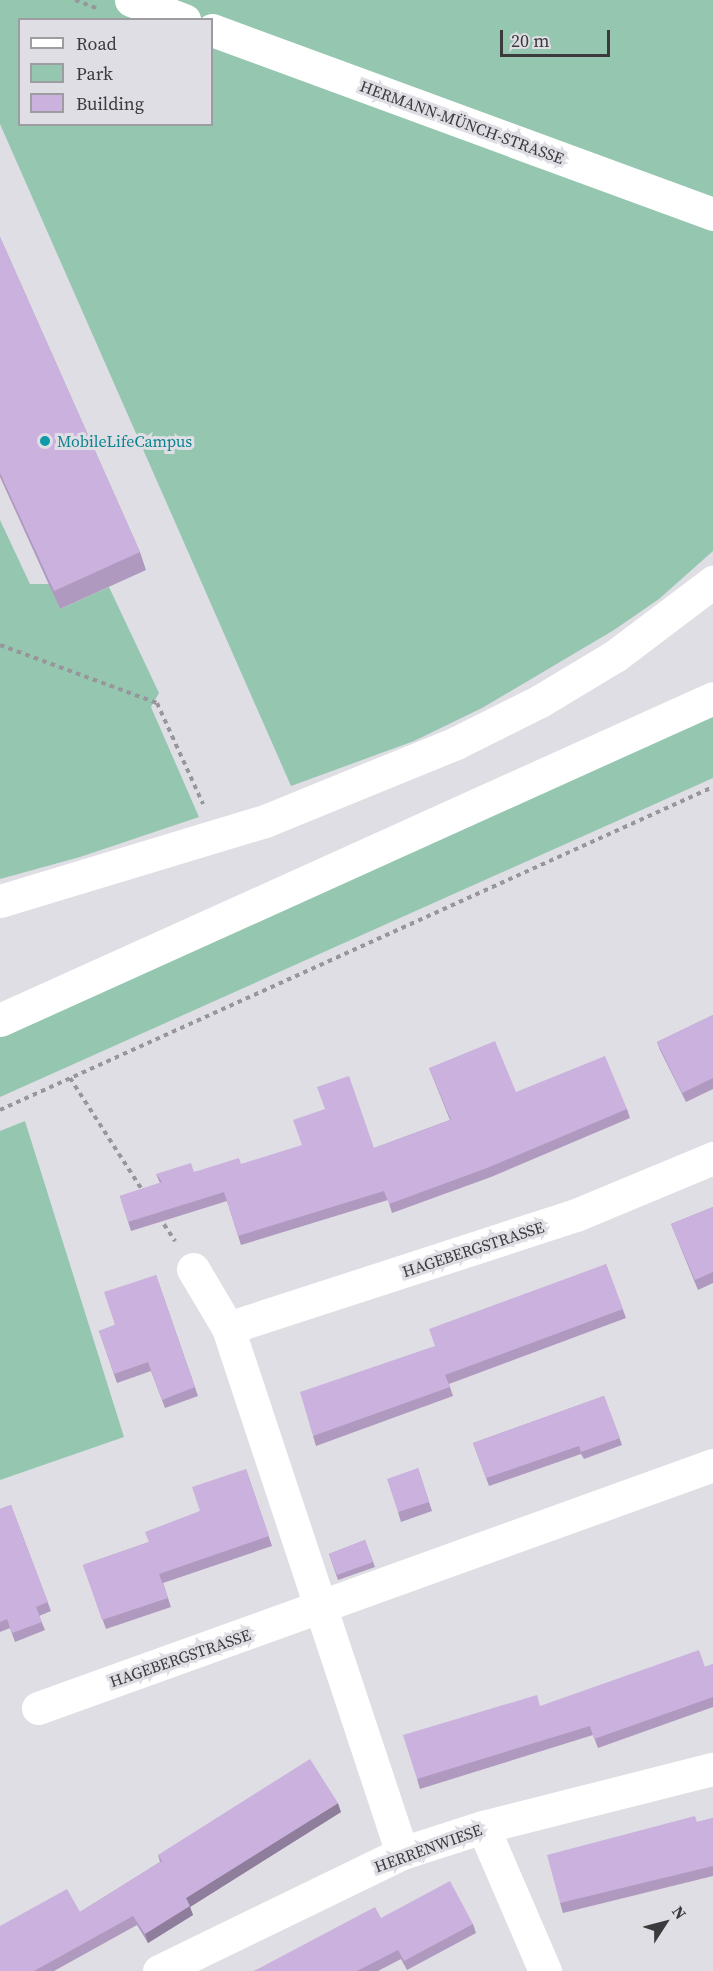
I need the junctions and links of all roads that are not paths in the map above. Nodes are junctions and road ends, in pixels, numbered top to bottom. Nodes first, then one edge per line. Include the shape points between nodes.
1 (131, 0) edge
2 (179, 18) edge
3 (213, 30) edge
4 (713, 214) edge
5 (713, 582) edge
6 (713, 698) edge
7 (0, 901) edge
8 (0, 1020) edge
9 (713, 1158) edge
10 (193, 1269) road end
11 (228, 1328) junction
12 (713, 1465) edge
13 (322, 1608) junction
14 (38, 1708) dead end
15 (713, 1768) edge
16 (483, 1827) junction
17 (402, 1853) junction
18 (159, 1971) edge
19 (545, 1971) edge

1 - 2 street
3 - 4 street, HERMANN-MÜNCH-STRASSE
5 - 7 street via 655,629 605,662 456,743 349,790 265,821
6 - 8 street
9 - 11 street, HAGEBERGSTRASSE via 576,1215
10 - 11 street
11 - 13 street
12 - 13 street, HAGEBERGSTRASSE
13 - 14 street, HAGEBERGSTRASSE
13 - 17 street
15 - 16 street, HERRENWIESE
16 - 17 street, HERRENWIESE
16 - 19 street
17 - 18 street, HERRENWIESE

